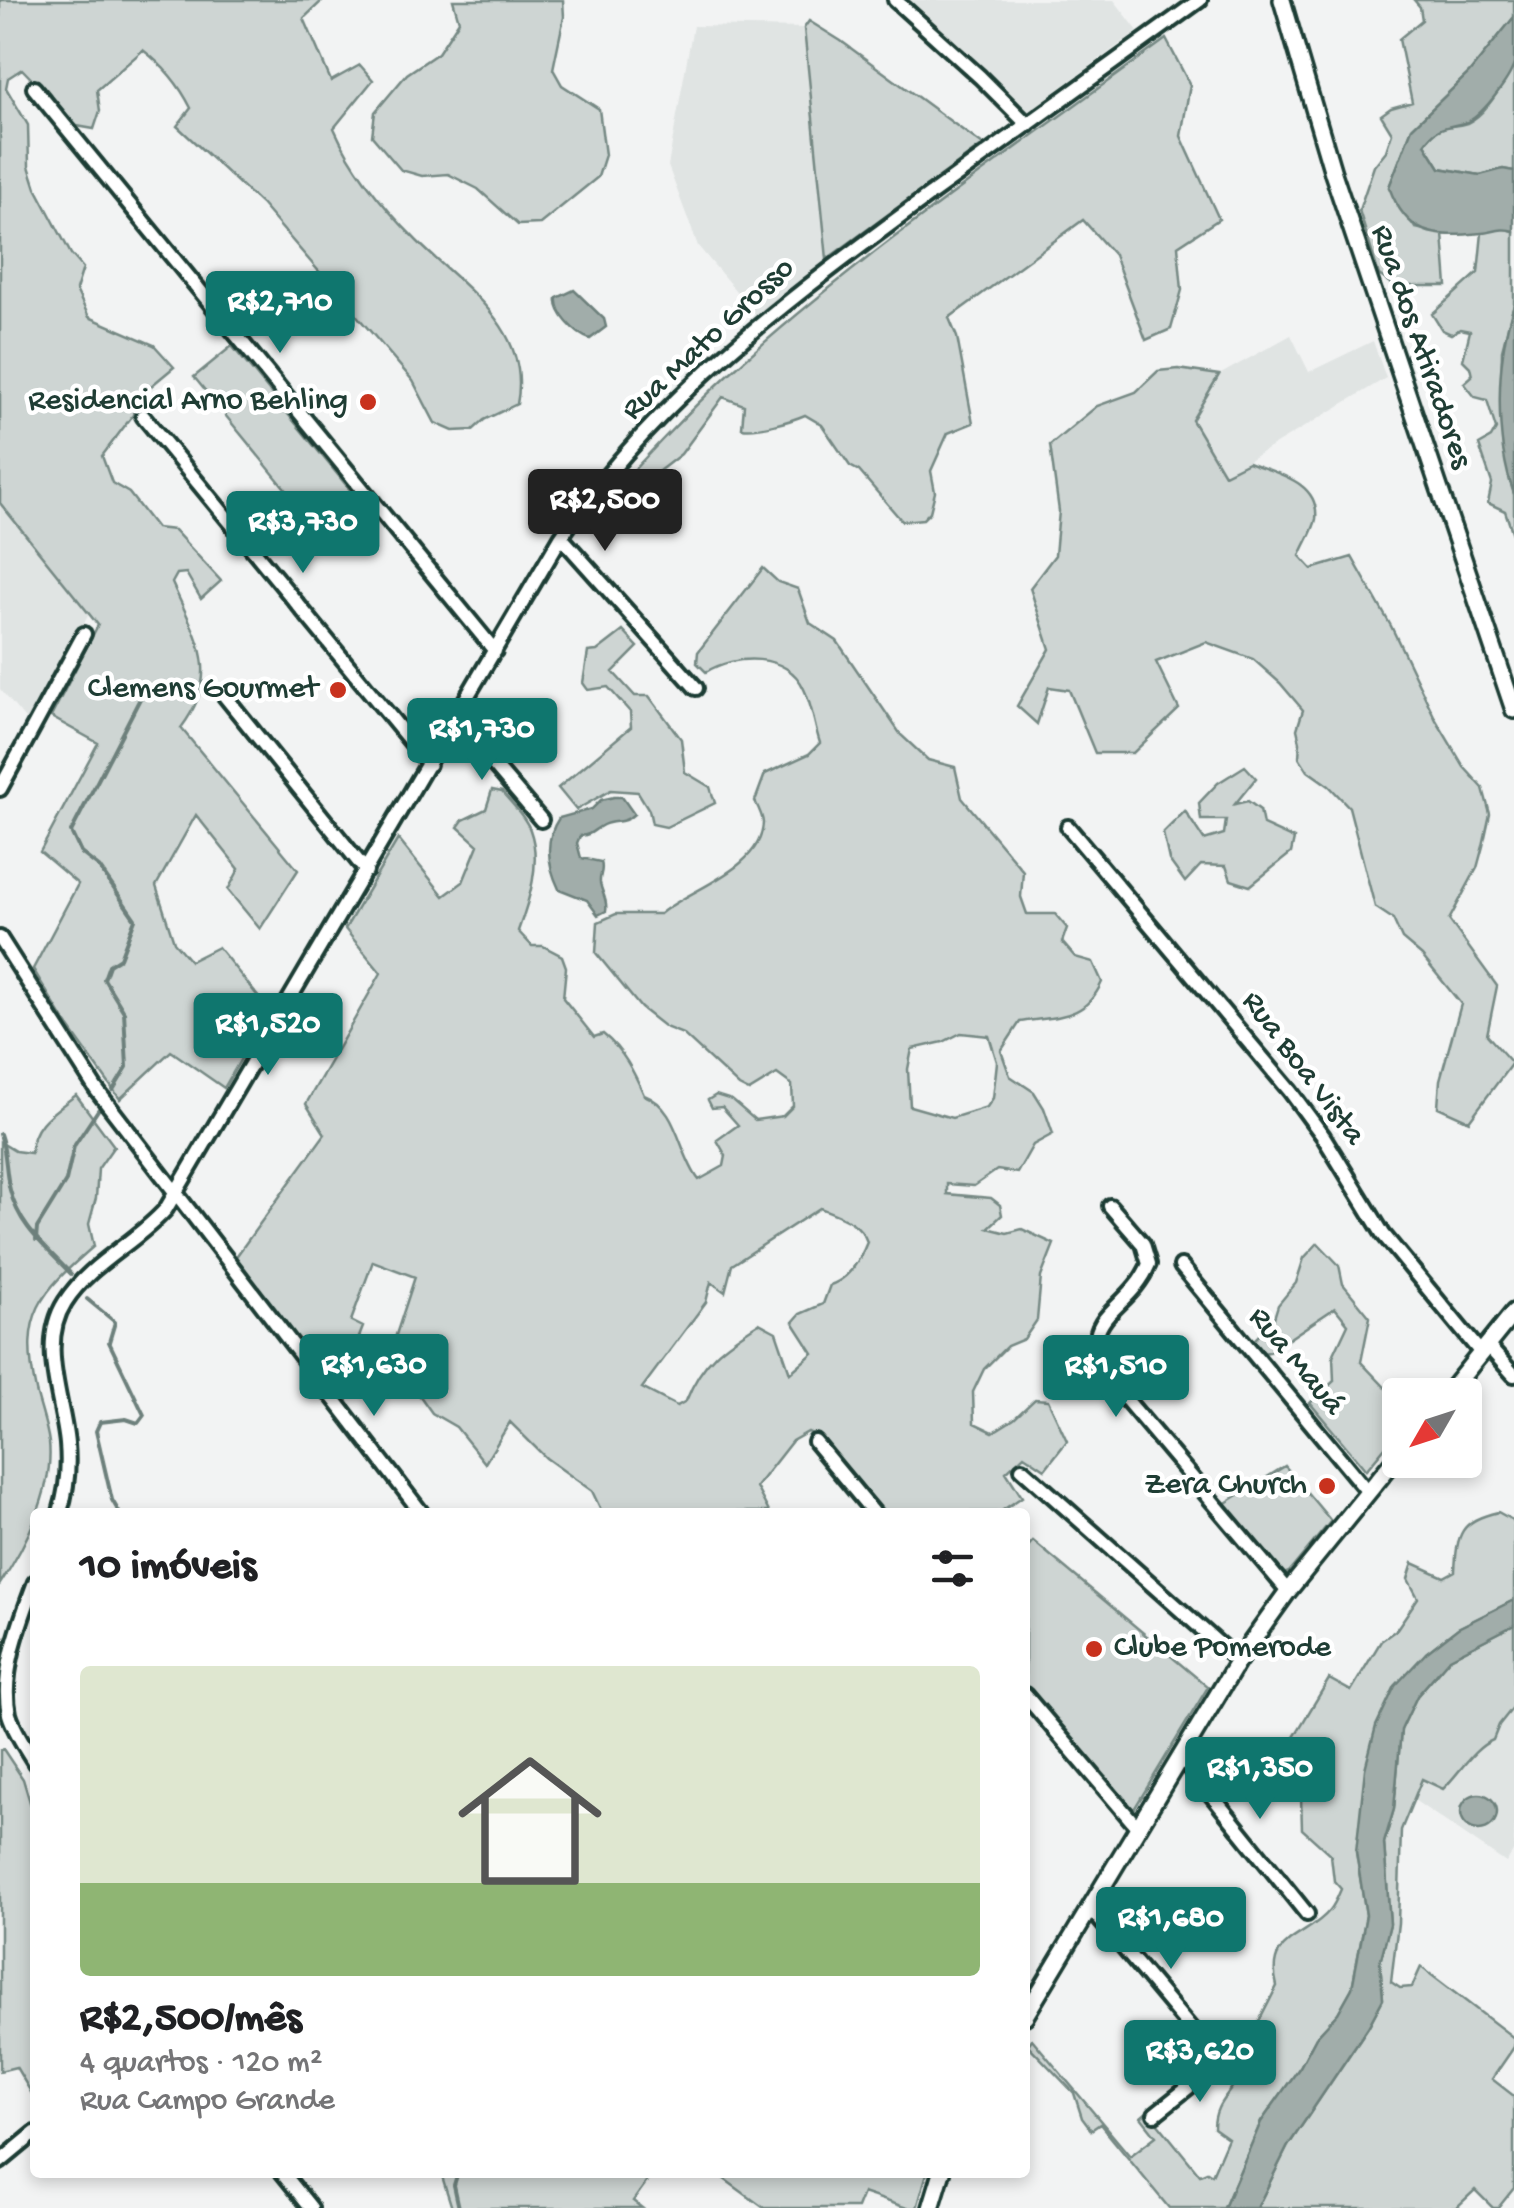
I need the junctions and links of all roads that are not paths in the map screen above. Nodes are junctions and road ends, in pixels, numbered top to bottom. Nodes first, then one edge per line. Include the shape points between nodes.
1 (895, 0) edge
2 (1200, 0) edge
3 (1282, 0) edge
4 (34, 88) dead end
5 (1028, 125) junction
6 (143, 416) dead end
7 (561, 538) junction
8 (84, 634) dead end
9 (495, 651) junction
10 (696, 688) dead end
11 (224, 695) dead end
12 (1514, 710) edge
13 (456, 719) junction
14 (429, 764) junction
15 (0, 789) edge
16 (541, 820) dead end
17 (1068, 827) dead end
18 (366, 870) junction
19 (0, 938) edge
20 (174, 1195) junction
21 (1110, 1206) dead end
22 (1180, 1266) dead end
23 (1514, 1312) edge
24 (1484, 1349) junction
25 (1514, 1376) edge
26 (1461, 1378) edge
27 (815, 1442) dead end
28 (1022, 1468) dead end
29 (1382, 1475) edge
30 (1368, 1492) junction
31 (61, 1508) edge
32 (418, 1508) edge
33 (870, 1508) edge
34 (1288, 1591) junction
35 (30, 1596) edge
36 (1238, 1661) junction
37 (1030, 1700) edge
38 (4, 1707) edge
39 (30, 1755) edge
40 (1180, 1756) junction
41 (1138, 1828) junction
42 (1090, 1908) junction
43 (1307, 1914) dead end
44 (1030, 2008) edge
45 (1155, 2114) dead end
46 (30, 2136) edge
47 (0, 2162) edge
48 (287, 2178) edge
49 (940, 2178) edge
50 (310, 2208) edge
51 (932, 2208) edge

1 - 5 street
2 - 5 street, Rua Mato Grosso
3 - 12 main road, Rua dos Atiradores via 1333,173
4 - 9 street
5 - 7 street, Rua Mato Grosso via 758,327 618,463
6 - 14 street
7 - 9 street, Rua Mato Grosso
7 - 10 street
8 - 15 street
9 - 13 street, Rua Mato Grosso
11 - 18 street
13 - 14 street, Rua Mato Grosso
13 - 16 street
14 - 18 street, Rua Mato Grosso
17 - 24 street, Rua Boa Vista via 1290,1091 1383,1234
18 - 20 street, Rua Mato Grosso
19 - 20 street via 78,1064
20 - 31 street, Rua Mato Grosso via 158,1218 84,1280 57,1318 54,1365 68,1463
20 - 32 street
21 - 34 street via 1144,1244 1149,1264 1099,1330 1103,1367
22 - 30 street, Rua Mauá
23 - 24 main road
24 - 25 street, Rua Boa Vista
24 - 26 main road
27 - 33 street
28 - 36 street
29 - 30 main road
30 - 34 main road
34 - 36 main road
35 - 38 street via 13,1644
36 - 40 main road
37 - 41 street
38 - 39 street
40 - 41 main road
40 - 43 street
41 - 42 main road
42 - 44 main road
42 - 45 street via 1223,2068
46 - 47 street
48 - 50 street
49 - 51 main road

